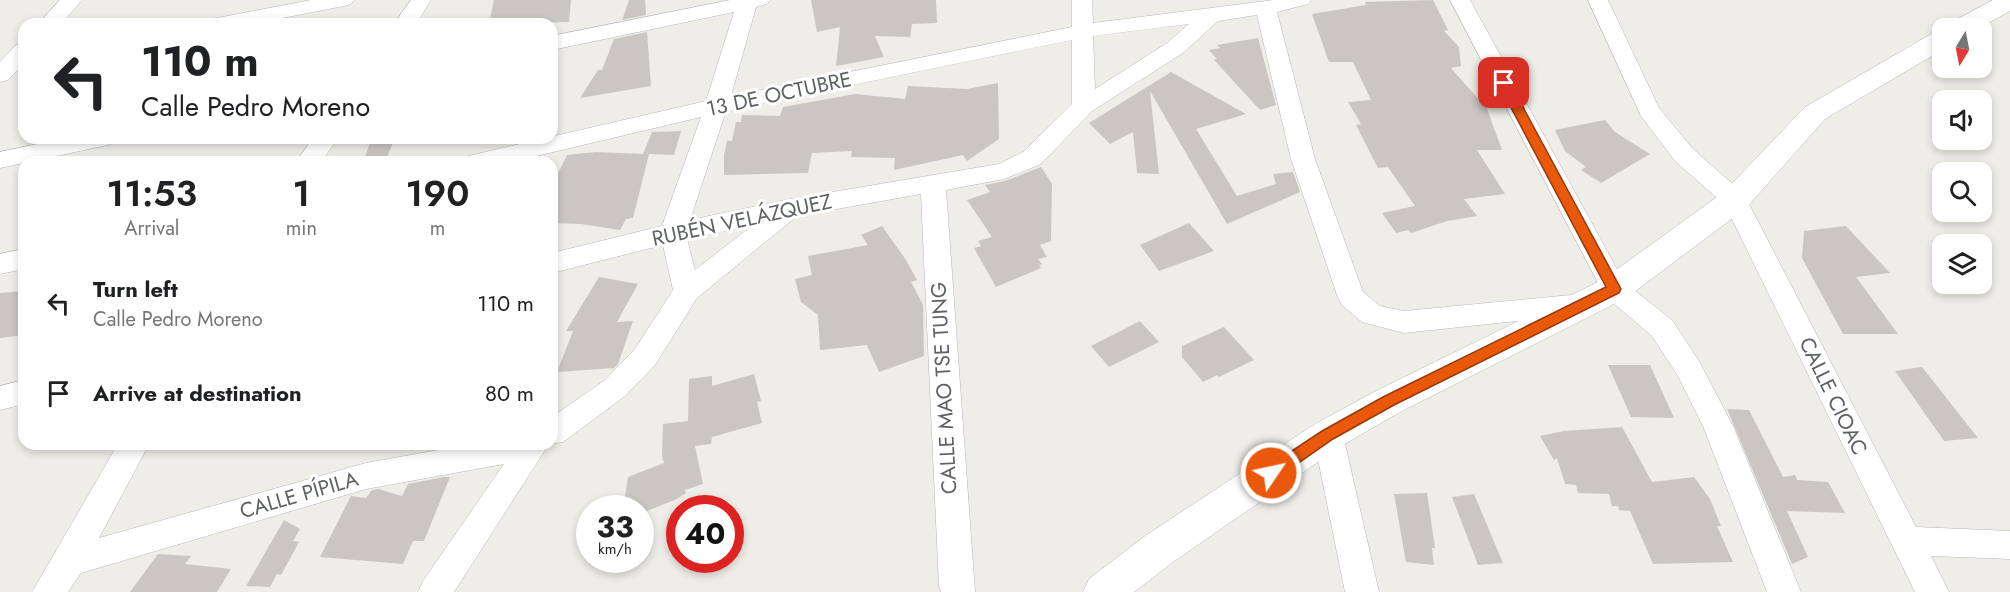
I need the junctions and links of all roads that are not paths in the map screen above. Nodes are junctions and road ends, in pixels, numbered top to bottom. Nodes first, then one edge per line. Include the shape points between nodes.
1 (72, 0) edge
2 (344, 0) edge
3 (421, 0) edge
4 (1082, 0) edge
5 (1301, 0) edge
6 (1460, 0) edge
7 (1598, 0) edge
8 (752, 1) edge
9 (2010, 1) edge
10 (1266, 8) junction
11 (1212, 15) junction
12 (55, 18) edge
13 (249, 18) edge
14 (409, 18) edge
15 (1979, 18) edge
16 (1083, 31) junction
17 (558, 42) edge
18 (1932, 45) edge
19 (716, 106) junction
20 (1083, 106) junction
21 (558, 143) edge
22 (76, 144) edge
23 (554, 144) edge
24 (18, 156) edge
25 (19, 156) edge
26 (503, 156) edge
27 (0, 160) edge
28 (933, 184) junction
29 (1735, 200) junction
30 (791, 208) junction
31 (673, 233) junction
32 (18, 260) edge
33 (558, 262) edge
34 (0, 264) edge
35 (1614, 289) junction
36 (687, 291) junction
37 (1583, 304) junction
38 (18, 394) edge
39 (0, 398) edge
40 (558, 428) edge
41 (1328, 435) junction
42 (131, 450) edge
43 (495, 450) edge
44 (533, 450) edge
45 (1905, 541) junction
46 (2010, 545) edge
47 (70, 561) junction
48 (49, 592) edge
49 (435, 592) edge
50 (958, 592) edge
51 (1103, 592) edge
52 (1362, 592) edge
53 (1785, 592) edge
54 (1932, 592) edge

1 - 12 street
2 - 13 street
3 - 14 street
4 - 16 street
5 - 10 street
6 - 35 street
7 - 29 street via 1649,111 1684,155
8 - 17 street
8 - 19 street
9 - 15 street
10 - 11 street
10 - 37 street via 1303,159 1352,298 1372,315 1404,322
11 - 16 street, 13 DE OCTUBRE
11 - 20 street via 1175,48
16 - 19 street, 13 DE OCTUBRE
16 - 20 street
18 - 29 street via 1815,113
19 - 21 street, 13 DE OCTUBRE
19 - 31 street
20 - 28 street via 1032,158 1004,171
22 - 25 street
23 - 26 street, 13 DE OCTUBRE
24 - 27 street
28 - 30 street, RUBÉN VELÁZQUEZ
28 - 50 street, CALLE MAO TSE TUNG
29 - 35 street
29 - 45 street, CALLE CIOAC
30 - 31 street, RUBÉN VELÁZQUEZ
30 - 36 street
31 - 33 street, RUBÉN VELÁZQUEZ
31 - 36 street
32 - 34 street
35 - 37 street
35 - 53 street via 1662,328 1689,369 1718,426
36 - 40 street via 645,357 615,388
37 - 41 street
38 - 39 street
41 - 51 street via 1159,549
41 - 52 street
42 - 47 street
43 - 47 street, CALLE PÍPILA via 366,476
44 - 49 street
45 - 46 street
45 - 54 street, CALLE CIOAC
47 - 48 street

